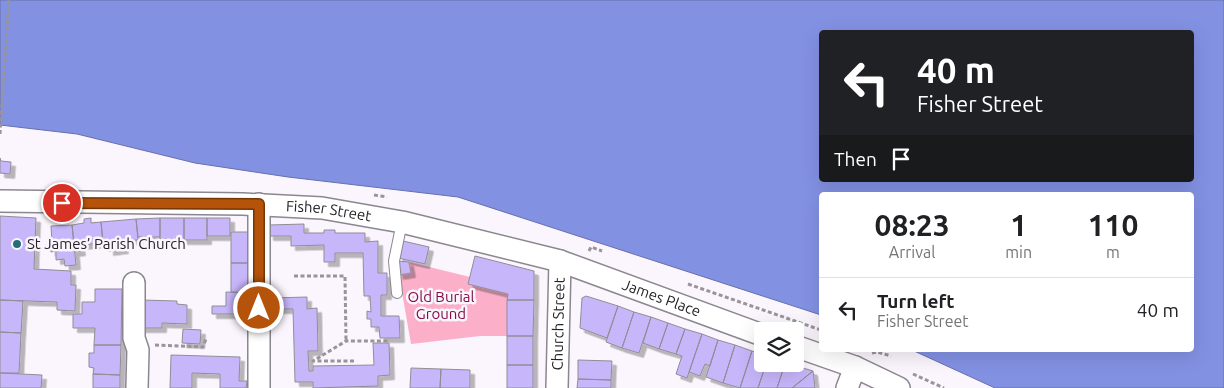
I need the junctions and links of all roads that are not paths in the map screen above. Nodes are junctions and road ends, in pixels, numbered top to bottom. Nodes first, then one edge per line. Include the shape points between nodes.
1 (0, 201) edge
2 (259, 204) junction
3 (402, 222) junction
4 (560, 262) junction
5 (134, 283) dead end
6 (396, 293) dead end
7 (754, 332) edge
8 (804, 348) edge
9 (819, 351) edge
10 (822, 352) edge
11 (862, 361) junction
12 (137, 388) edge
13 (259, 388) edge
14 (557, 388) edge
15 (847, 388) edge
16 (898, 388) edge

1 - 2 street, Fisher Street
2 - 3 street, Fisher Street via 322,208
2 - 13 street
3 - 4 street, Fisher Street
3 - 6 lane via 394,261
4 - 7 street, James Place
4 - 14 street, Church Street
5 - 12 street
8 - 9 street
10 - 11 street
11 - 15 street
11 - 16 street

